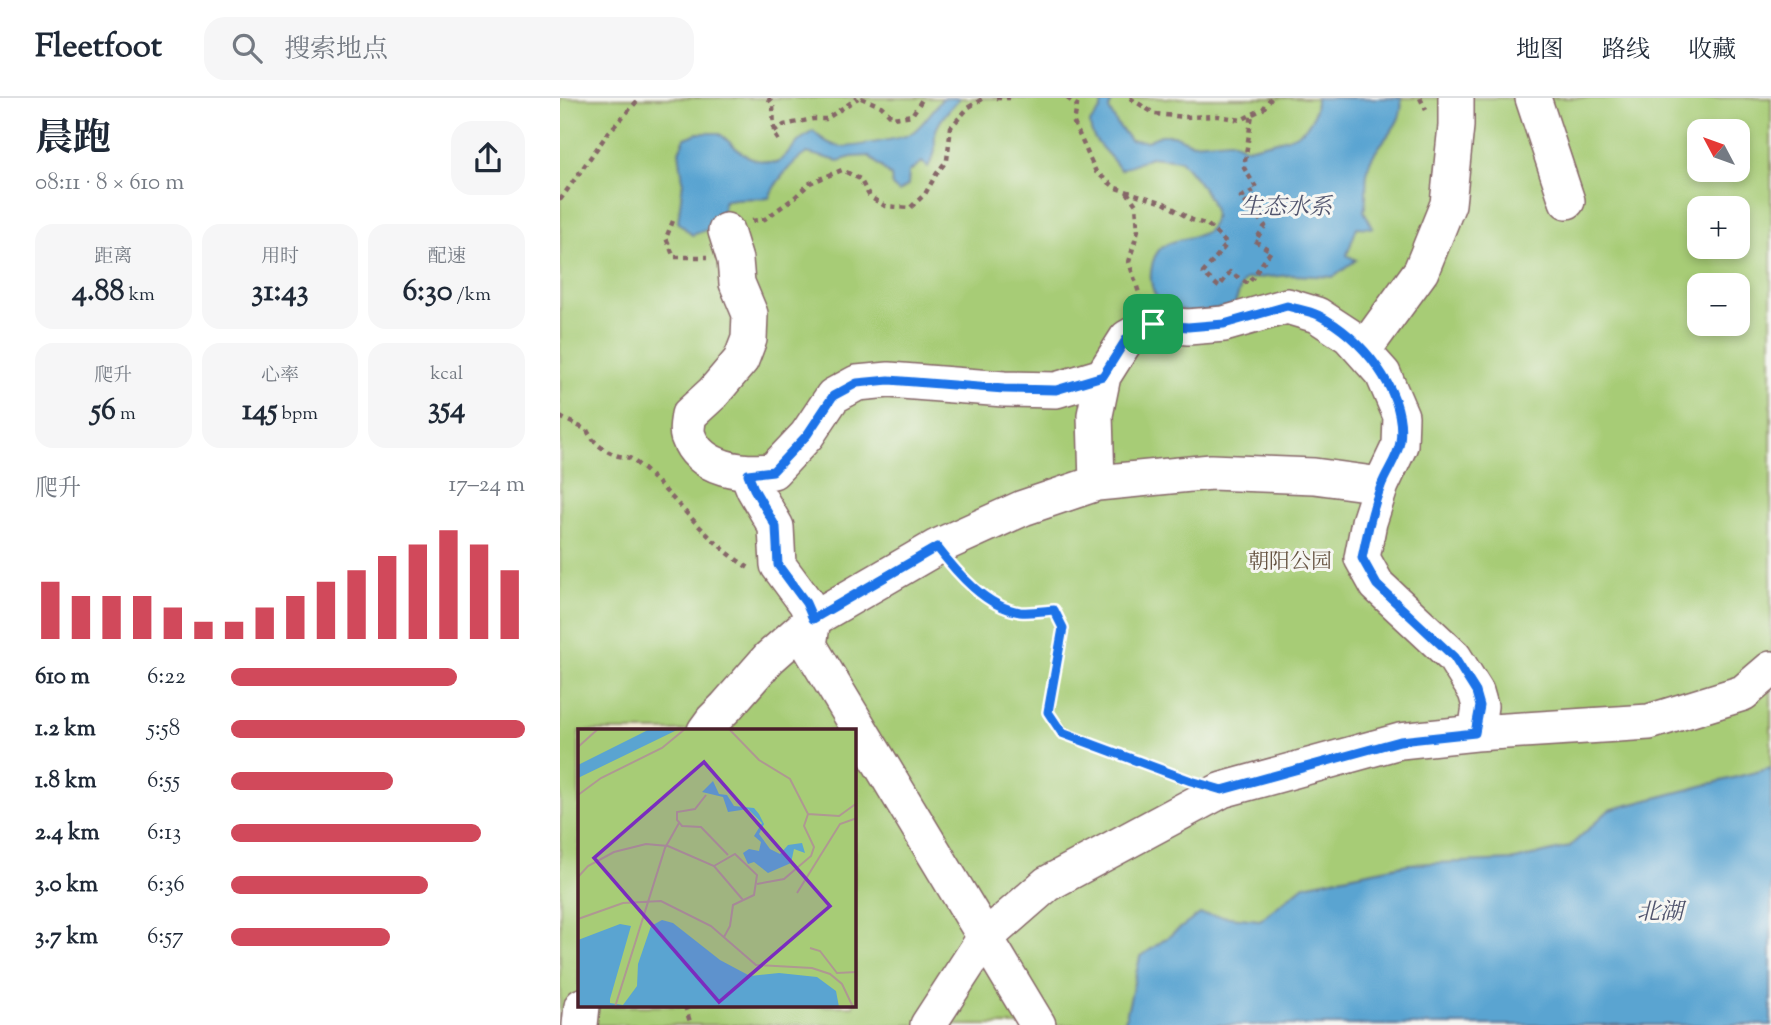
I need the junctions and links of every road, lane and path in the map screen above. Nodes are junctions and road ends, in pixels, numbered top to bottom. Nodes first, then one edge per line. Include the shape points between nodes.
1 (640, 98) edge
2 (768, 98) edge
3 (859, 98) edge
4 (923, 98) edge
5 (984, 98) edge
6 (996, 98) edge
7 (1010, 98) edge
8 (1067, 98) edge
9 (1130, 98) edge
10 (1271, 98) edge
11 (1456, 98) edge
12 (1533, 98) edge
13 (1252, 114) junction
14 (774, 132) junction
15 (781, 144) dead end
16 (1126, 191) junction
17 (560, 200) edge
18 (1567, 201) dead end
19 (673, 221) dead end
20 (729, 239) junction
21 (1153, 324) junction
22 (1363, 351) junction
23 (1103, 376) junction
24 (560, 417) edge
25 (748, 474) junction
26 (1097, 483) junction
27 (1381, 485) junction
28 (937, 547) junction
29 (759, 574) dead end
30 (813, 619) junction
31 (1771, 669) edge
32 (706, 729) edge
33 (1475, 733) junction
34 (1222, 790) junction
35 (984, 939) junction
36 (582, 1007) edge
37 (685, 1007) edge
38 (580, 1025) edge
39 (691, 1025) edge
40 (928, 1025) edge
41 (1038, 1025) edge

1 - 17 path via 608,133
2 - 14 path via 773,104
3 - 4 path via 881,106 893,118 912,115
3 - 14 path via 826,119 784,125
5 - 20 path via 951,127 947,160 910,208 885,206 870,197 860,179 842,170 810,183 765,219 747,222
6 - 7 path
8 - 16 path via 1077,105 1074,123 1096,172
9 - 13 path via 1155,114 1241,120
10 - 13 path
11 - 22 lane via 1448,204 1421,271
12 - 18 lane
13 - 16 path, bridge via 1244,168 1257,189 1241,197 1265,226 1255,241 1271,251 1248,284 1230,272 1219,287 1203,273 1227,244 1208,225
14 - 15 path
16 - 21 path via 1136,205 1138,230 1129,262
19 - 20 path via 666,238 674,257 704,259
20 - 25 lane via 737,283 750,314 749,339 741,360 689,415 687,435 698,455
21 - 22 lane via 1224,324 1287,306 1317,315
21 - 23 lane via 1127,338
22 - 27 lane via 1384,374 1401,416 1400,445
23 - 25 lane via 1056,390 889,380 857,383 833,396 807,435 773,471
23 - 26 lane via 1095,415
24 - 29 path via 587,430 592,442 615,455 632,458 736,559
25 - 30 lane via 776,527 778,565
26 - 27 lane via 1211,472 1314,476
26 - 28 lane via 1023,508
27 - 33 lane via 1362,558 1377,585 1454,657 1480,706
28 - 30 lane
28 - 34 path via 957,574 989,600 1019,612 1054,610 1063,628 1048,712 1062,733
30 - 32 lane via 769,658
30 - 35 lane via 809,645
31 - 33 lane via 1743,693 1648,722
33 - 34 lane via 1387,744
34 - 35 lane via 1047,884
35 - 40 lane
35 - 41 lane
36 - 38 lane
37 - 39 path

